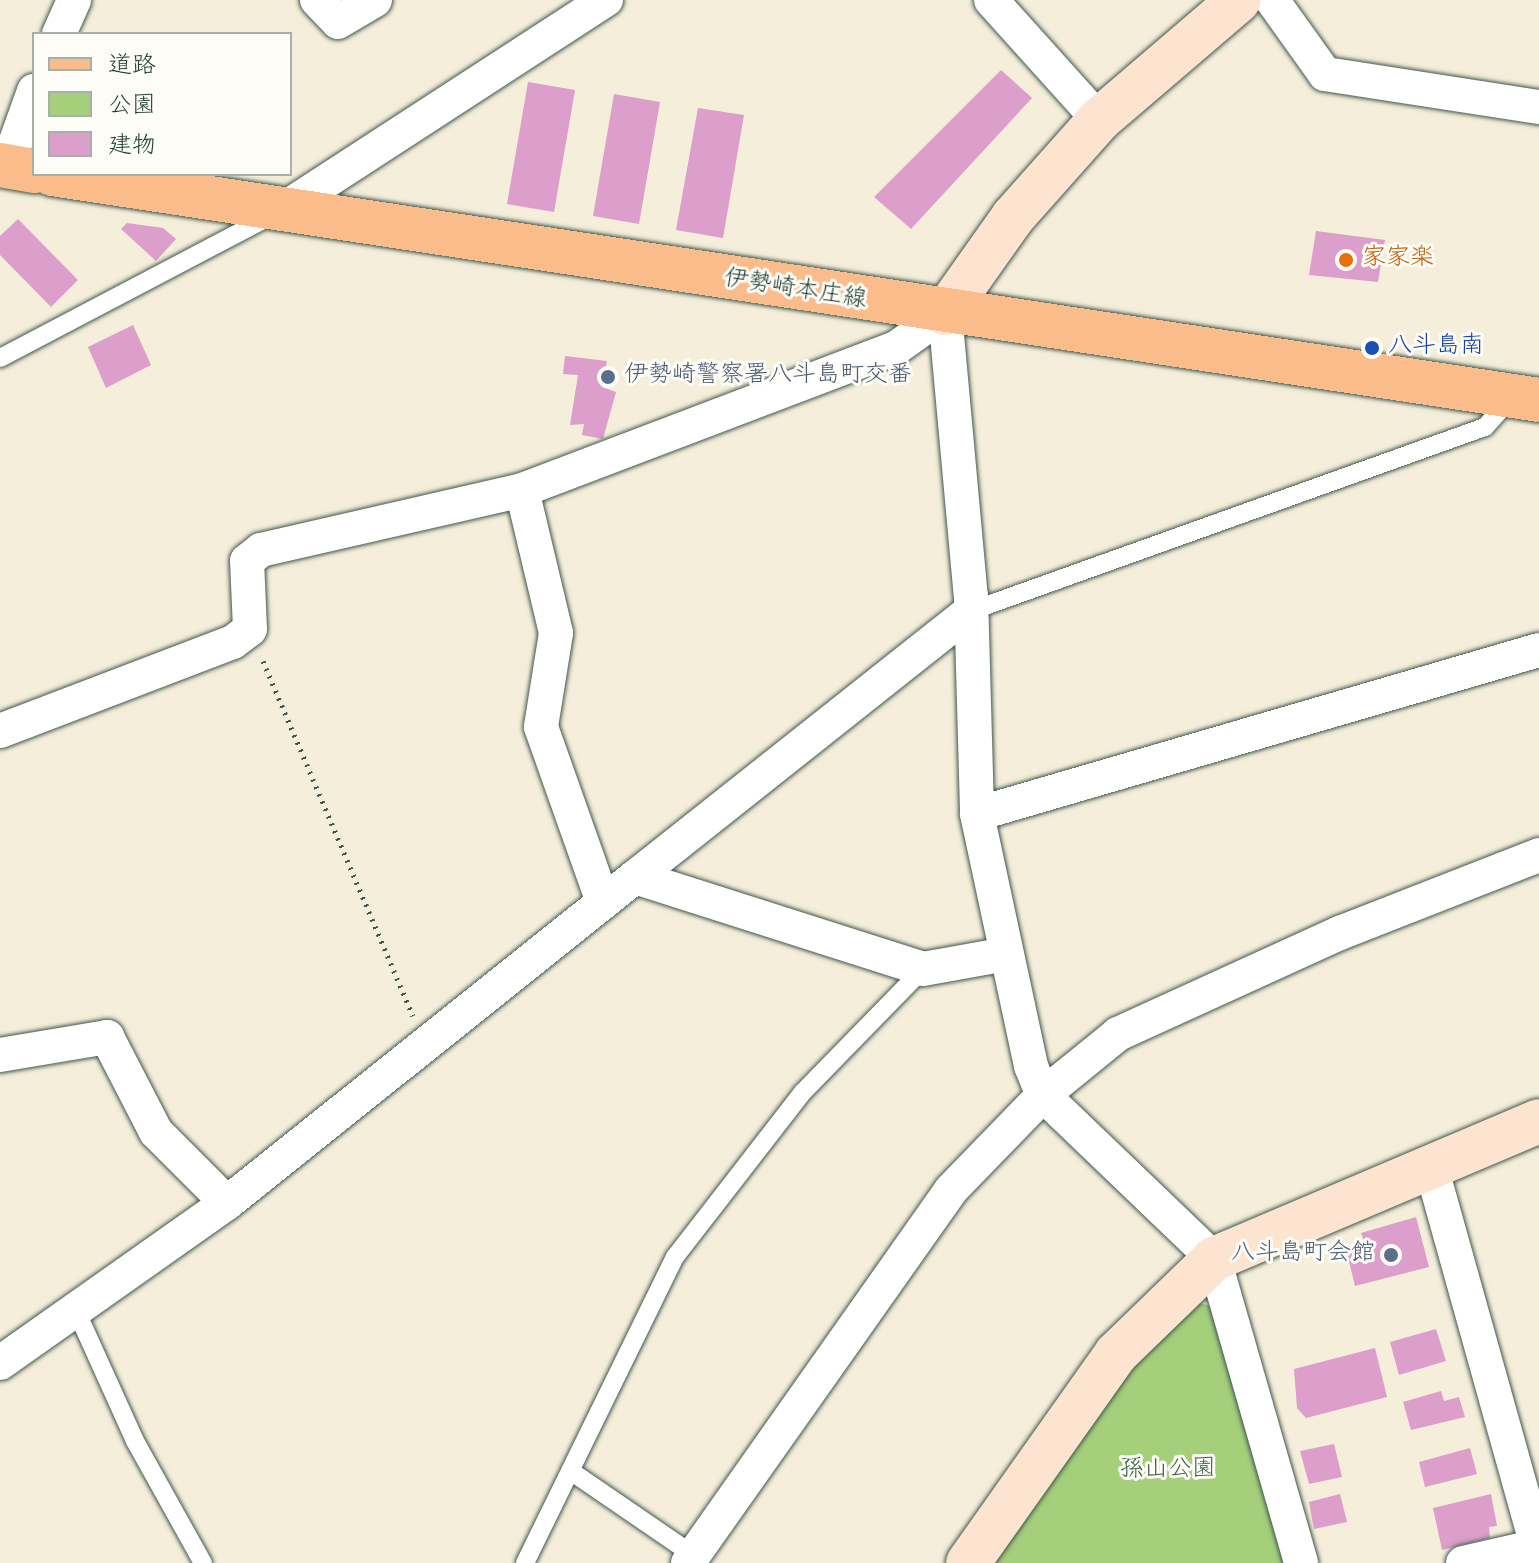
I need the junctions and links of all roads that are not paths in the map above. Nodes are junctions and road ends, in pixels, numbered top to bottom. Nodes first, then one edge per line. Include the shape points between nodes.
1 (74, 0) edge
2 (317, 0) edge
3 (375, 0) edge
4 (606, 0) edge
5 (991, 0) edge
6 (1239, 0) edge
7 (1272, 0) edge
8 (60, 32) edge
9 (32, 99) edge
10 (1539, 107) edge
11 (1099, 120) junction
12 (14, 168) edge
13 (64, 176) edge
14 (279, 212) junction
15 (945, 313) junction
16 (0, 358) edge
17 (1526, 398) edge
18 (522, 490) junction
19 (971, 611) junction
20 (1539, 650) edge
21 (0, 731) edge
22 (977, 814) junction
23 (1539, 855) edge
24 (635, 877) junction
25 (603, 902) junction
26 (1007, 954) junction
27 (923, 969) junction
28 (0, 1055) edge
29 (1043, 1095) junction
30 (1539, 1121) edge
31 (1432, 1170) junction
32 (227, 1203) junction
33 (1214, 1259) junction
34 (75, 1308) junction
35 (0, 1363) edge
36 (572, 1472) junction
37 (1538, 1550) edge
38 (695, 1560) edge
39 (203, 1563) edge
40 (525, 1563) edge
41 (968, 1563) edge
42 (1301, 1563) edge
43 (1463, 1563) edge

1 - 8 street
2 - 3 street via 338,22
4 - 14 street
5 - 11 street
6 - 11 street
7 - 10 street via 1325,74
9 - 12 street
11 - 15 street via 1013,217
13 - 14 main road, 伊勢崎本庄線
14 - 15 main road, 伊勢崎本庄線
14 - 16 lane
15 - 17 main road, 伊勢崎本庄線
15 - 18 street via 896,348
15 - 19 street
17 - 19 lane via 1485,427
18 - 21 street via 261,550 247,561 250,629 233,642
18 - 25 street via 556,633 541,727
19 - 22 street
19 - 24 street
20 - 22 street
22 - 26 street
23 - 29 street via 1340,933 1118,1034
24 - 25 street
24 - 27 street
25 - 32 street
26 - 27 street
26 - 29 street
27 - 36 lane via 803,1092 675,1257
28 - 32 street via 107,1037 156,1132
29 - 33 street
29 - 38 street via 951,1190
30 - 31 street
31 - 33 street
31 - 37 street
32 - 34 street
33 - 41 street via 1116,1354
33 - 42 street
34 - 35 street
34 - 39 lane via 135,1441
36 - 38 lane
36 - 40 lane
37 - 43 street

